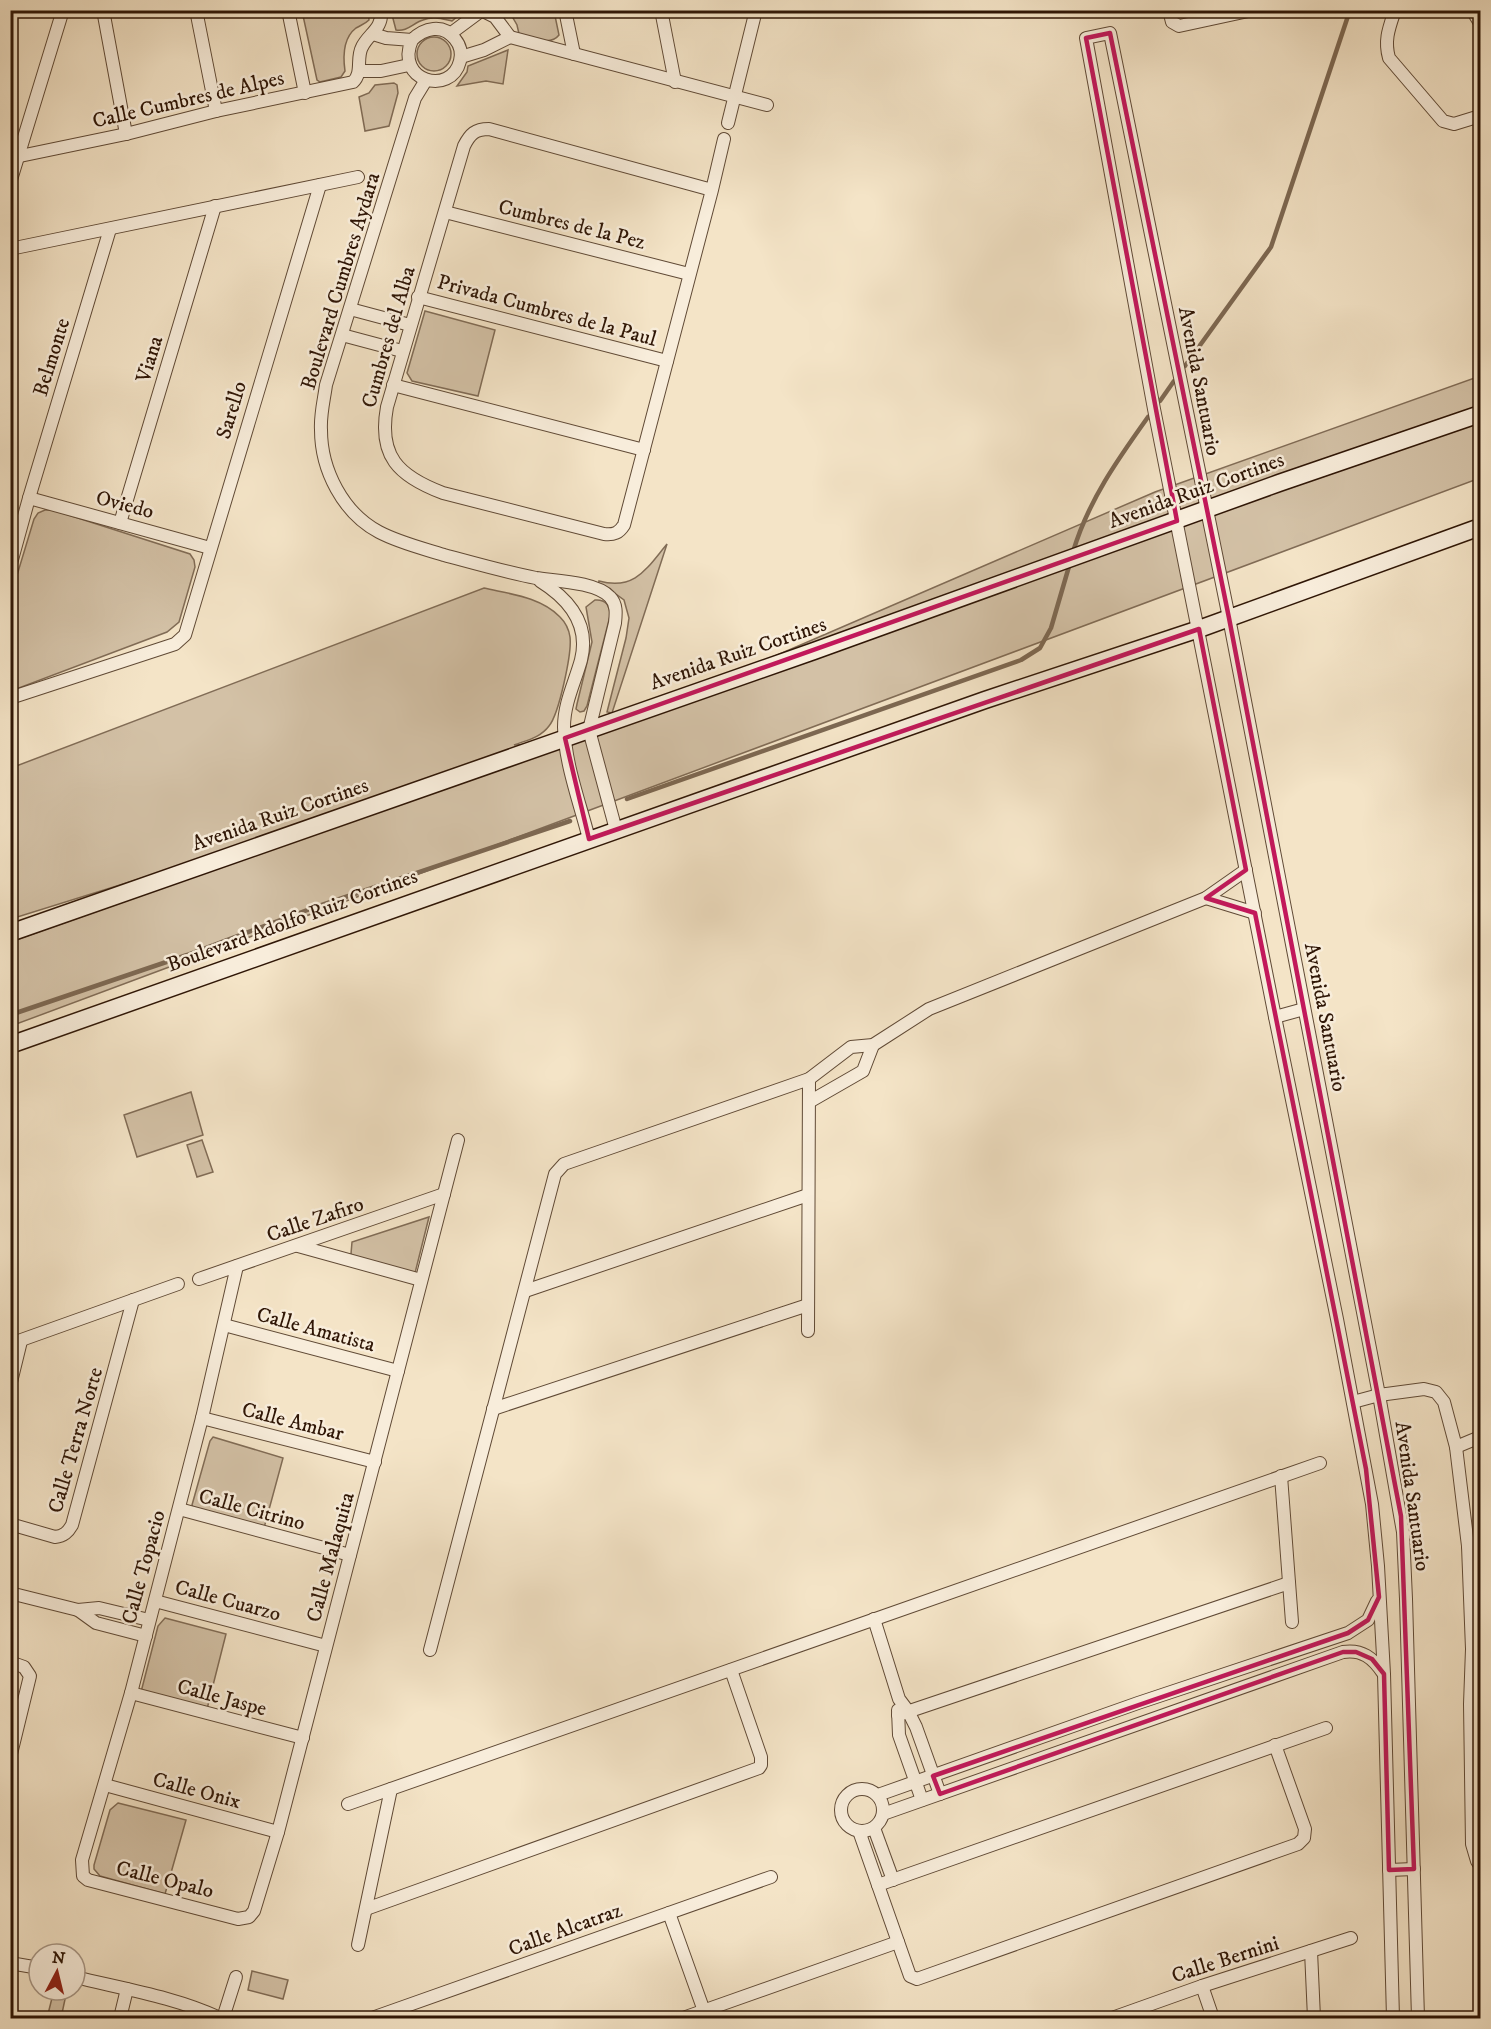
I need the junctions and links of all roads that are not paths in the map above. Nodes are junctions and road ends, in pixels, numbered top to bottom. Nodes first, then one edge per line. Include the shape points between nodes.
1 (63, 10) edge
2 (103, 10) edge
3 (196, 10) edge
4 (288, 10) edge
5 (381, 10) edge
6 (565, 10) edge
7 (661, 10) edge
8 (756, 10) edge
9 (1169, 10) edge
10 (1252, 10) edge
11 (1395, 10) edge
12 (1472, 10) edge
13 (481, 11) edge
14 (1480, 23) edge
15 (373, 34) junction
16 (450, 34) junction
17 (510, 37) junction
18 (412, 40) junction
19 (574, 54) junction
20 (461, 57) junction
21 (409, 65) junction
22 (359, 71) junction
23 (426, 80) junction
24 (675, 82) junction
25 (305, 93) junction
26 (734, 97) junction
27 (767, 105) dead end
28 (216, 111) junction
29 (1480, 116) edge
30 (728, 123) dead end
31 (126, 134) junction
32 (724, 139) dead end
33 (20, 156) junction
34 (358, 177) dead end
35 (10, 183) edge
36 (320, 185) junction
37 (712, 190) junction
38 (214, 206) junction
39 (445, 212) junction
40 (110, 229) junction
41 (10, 249) edge
42 (689, 274) junction
43 (418, 297) junction
44 (350, 309) junction
45 (410, 325) junction
46 (342, 335) junction
47 (402, 351) junction
48 (666, 361) junction
49 (393, 385) junction
50 (1480, 414) edge
51 (644, 450) junction
52 (29, 498) junction
53 (1206, 510) junction
54 (1177, 521) junction
55 (120, 523) junction
56 (1480, 527) edge
57 (210, 548) junction
58 (10, 567) edge
59 (534, 577) junction
60 (1229, 618) junction
61 (1199, 629) junction
62 (10, 698) edge
63 (589, 730) junction
64 (565, 738) junction
65 (616, 830) junction
66 (589, 839) junction
67 (1246, 870) junction
68 (1206, 898) junction
69 (1255, 913) junction
70 (10, 933) edge
71 (1304, 1009) junction
72 (1275, 1017) junction
73 (873, 1044) junction
74 (10, 1045) edge
75 (809, 1079) junction
76 (808, 1102) junction
77 (458, 1140) dead end
78 (444, 1194) junction
79 (808, 1195) junction
80 (298, 1246) junction
81 (237, 1266) junction
82 (199, 1280) dead end
83 (421, 1280) junction
84 (178, 1284) dead end
85 (525, 1292) junction
86 (134, 1300) junction
87 (808, 1305) junction
88 (224, 1325) junction
89 (808, 1331) dead end
90 (16, 1342) edge
91 (398, 1371) junction
92 (10, 1386) edge
93 (1379, 1395) junction
94 (1353, 1402) junction
95 (494, 1409) junction
96 (202, 1418) junction
97 (1480, 1437) edge
98 (1456, 1447) junction
99 (375, 1462) junction
100 (1320, 1463) dead end
101 (1281, 1476) junction
102 (179, 1509) junction
103 (10, 1524) edge
104 (1480, 1542) edge
105 (1468, 1546) junction
106 (350, 1555) junction
107 (1289, 1583) junction
108 (10, 1593) edge
109 (1378, 1597) junction
110 (155, 1601) junction
111 (78, 1610) junction
112 (874, 1619) junction
113 (149, 1620) junction
114 (1292, 1622) dead end
115 (146, 1636) junction
116 (326, 1647) junction
117 (1476, 1648) edge
118 (430, 1650) dead end
119 (10, 1662) edge
120 (731, 1670) junction
121 (1384, 1674) junction
122 (131, 1693) junction
123 (903, 1713) junction
124 (1326, 1728) dead end
125 (303, 1738) junction
126 (1275, 1745) junction
127 (1476, 1756) edge
128 (10, 1758) edge
129 (933, 1776) junction
130 (915, 1782) junction
131 (105, 1785) junction
132 (392, 1789) junction
133 (940, 1794) junction
134 (878, 1795) junction
135 (922, 1800) junction
136 (348, 1804) dead end
137 (884, 1814) junction
138 (874, 1828) junction
139 (859, 1831) junction
140 (278, 1832) junction
141 (1480, 1866) edge
142 (1414, 1869) junction
143 (1389, 1870) junction
144 (83, 1876) joint
145 (771, 1877) dead end
146 (893, 1880) junction
147 (878, 1885) junction
148 (366, 1909) junction
149 (669, 1913) junction
150 (238, 1919) joint
151 (1351, 1938) dead end
152 (898, 1942) junction
153 (358, 1945) dead end
154 (1311, 1951) junction
155 (10, 1963) edge
156 (27, 1966) edge
157 (236, 1977) dead end
158 (87, 1980) edge
159 (1202, 1986) junction
160 (127, 1989) junction
161 (704, 2011) junction
162 (1112, 2018) edge
163 (120, 2019) edge
164 (222, 2019) edge
165 (372, 2019) edge
166 (683, 2019) edge
167 (1213, 2019) edge
168 (1314, 2019) edge
169 (1393, 2019) edge
170 (1418, 2019) edge

1 - 33 street
2 - 31 street
3 - 28 street
4 - 25 street
5 - 15 street via 379,26
6 - 19 street
7 - 24 street
8 - 26 street
9 - 10 street via 1172,22 1179,26
11 - 29 street via 1386,34 1389,58 1443,121 1454,124
12 - 14 street
13 - 16 street
13 - 17 street via 495,17
15 - 18 street
15 - 22 street via 360,51
16 - 18 street via 434,28
16 - 20 street
17 - 19 street
17 - 20 street
18 - 21 street
19 - 24 street
20 - 23 street via 449,77 434,82
21 - 22 street
21 - 23 street
22 - 25 street, Calle Cumbres de Alpes via 353,82
23 - 44 street, Boulevard Cumbres Aydara via 415,98
24 - 26 street
25 - 28 street, Calle Cumbres de Alpes
26 - 27 street
26 - 30 street
28 - 31 street, Calle Cumbres de Alpes
31 - 33 street, Calle Cumbres de Alpes
32 - 37 street, Cumbres del Alba
33 - 35 street
34 - 36 street
36 - 38 street
36 - 57 street, Sarello
37 - 39 street, Cumbres del Alba via 483,129 471,134 464,146
37 - 42 street, Cumbres del Alba
38 - 40 street
38 - 55 street, Viana
39 - 42 street, Cumbres de la Pez
39 - 43 street, Cumbres del Alba
40 - 41 street
40 - 52 street, Belmonte
42 - 48 street, Cumbres del Alba
43 - 45 street, Cumbres del Alba
43 - 48 street, Privada Cumbres de la Paul
44 - 45 street
44 - 46 street, Boulevard Cumbres Aydara
45 - 47 street, Cumbres del Alba
46 - 47 street
46 - 59 street, Boulevard Cumbres Aydara via 326,385 321,430 328,468 345,503 377,531 401,542
47 - 49 street, Cumbres del Alba
48 - 51 street, Cumbres del Alba
49 - 51 street
49 - 51 street, Cumbres del Alba via 385,420 387,449 407,476 443,493 611,534 624,525
50 - 53 main road, Avenida Ruiz Cortines
52 - 55 street, Oviedo
52 - 58 street, Belmonte
53 - 54 main road, Avenida Ruiz Cortines
53 - 54 street, Avenida Santuario via 1110,33 1086,38
53 - 60 street, Avenida Santuario
54 - 61 street, Avenida Santuario
54 - 63 main road, Avenida Ruiz Cortines
55 - 57 street, Oviedo
56 - 60 main road
57 - 62 street, Sarello via 188,627 175,644
59 - 63 street, Boulevard Cumbres Aydara via 597,589 614,602 612,639
59 - 64 street via 568,603 583,633 581,659 565,711
60 - 61 main road
60 - 71 street, Avenida Santuario
61 - 65 main road
61 - 67 street, Avenida Santuario
63 - 64 main road, Avenida Ruiz Cortines
63 - 65 street
64 - 66 street
64 - 70 main road, Avenida Ruiz Cortines
65 - 66 main road
66 - 74 main road, Boulevard Adolfo Ruiz Cortines
67 - 68 street
67 - 69 street, Avenida Santuario
68 - 69 street
68 - 73 street via 929,1009
69 - 72 street, Avenida Santuario
71 - 72 street
71 - 93 street, Avenida Santuario
72 - 94 street, Avenida Santuario
73 - 75 street via 851,1047
73 - 76 street via 863,1071
75 - 76 street
75 - 85 street via 564,1164 555,1174
76 - 79 street
77 - 78 street, Calle Malaquita
78 - 80 street, Calle Zafiro
78 - 83 street, Calle Malaquita
79 - 85 street
79 - 87 street
80 - 81 street, Calle Zafiro
80 - 83 street
81 - 82 street, Calle Zafiro
81 - 88 street, Calle Topacio
83 - 91 street, Calle Malaquita
84 - 86 street
85 - 95 street
86 - 90 street
86 - 103 street, Calle Terra Norte via 72,1525 62,1536 55,1537
87 - 89 street
87 - 95 street
88 - 91 street, Calle Amatista
88 - 96 street, Calle Topacio
90 - 92 street
91 - 99 street, Calle Malaquita
93 - 94 street
93 - 98 street via 1424,1389 1436,1392 1444,1402
93 - 142 street, Avenida Santuario via 1404,1550
94 - 109 street, Avenida Santuario via 1372,1503
95 - 118 street
96 - 99 street, Calle Ambar
96 - 102 street, Calle Topacio
97 - 98 street
98 - 105 street
99 - 106 street, Calle Malaquita
100 - 101 street
101 - 107 street
101 - 112 street
102 - 106 street, Calle Citrino
102 - 110 street, Calle Topacio
104 - 105 street
105 - 117 street
106 - 116 street, Calle Malaquita
107 - 114 street
107 - 123 street
108 - 111 street
109 - 121 street, Avenida Santuario
109 - 129 street via 1368,1620 1348,1633
110 - 113 street, Calle Topacio
110 - 116 street, Calle Cuarzo
111 - 113 street via 99,1608
111 - 115 street via 96,1623
112 - 120 street
112 - 123 street
113 - 115 street, Calle Topacio
115 - 122 street, Calle Topacio
116 - 125 street, Calle Malaquita
117 - 127 street via 1470,1704
119 - 128 street via 27,1669 30,1682
120 - 132 street
120 - 148 street via 761,1757 759,1768
121 - 133 street via 1367,1655 1343,1652
121 - 143 street, Avenida Santuario
122 - 125 street, Calle Jaspe
122 - 131 street, Calle Topacio
123 - 129 street via 916,1727
123 - 130 street via 899,1735
124 - 126 street
125 - 140 street, Calle Malaquita
126 - 146 street
126 - 152 street via 1305,1829 1298,1844 917,1979 910,1976
127 - 141 street via 1472,1844
129 - 130 street
129 - 133 street
130 - 134 street
130 - 135 street
131 - 140 street, Calle Onix
131 - 144 street, Calle Topacio via 82,1860
132 - 136 street
132 - 148 street
133 - 135 street
134 - 137 street
134 - 139 street via 857,1789 845,1797 843,1818
135 - 137 street
137 - 138 street
138 - 139 street
138 - 146 street
139 - 147 street
140 - 150 street, Calle Malaquita via 254,1911 249,1917
142 - 143 street
142 - 170 street, Avenida Santuario
143 - 169 street, Avenida Santuario
144 - 150 street, Calle Opalo
145 - 149 street, Calle Alcatraz
146 - 147 street
147 - 152 street
148 - 153 street
149 - 161 street
149 - 165 street, Calle Alcatraz
151 - 154 street, Calle Bernini
152 - 161 street
154 - 159 street, Calle Bernini
154 - 168 street
155 - 156 street
157 - 164 street
158 - 160 street
159 - 162 street, Calle Bernini
159 - 167 street
160 - 163 street
160 - 164 street via 188,2005
161 - 166 street

